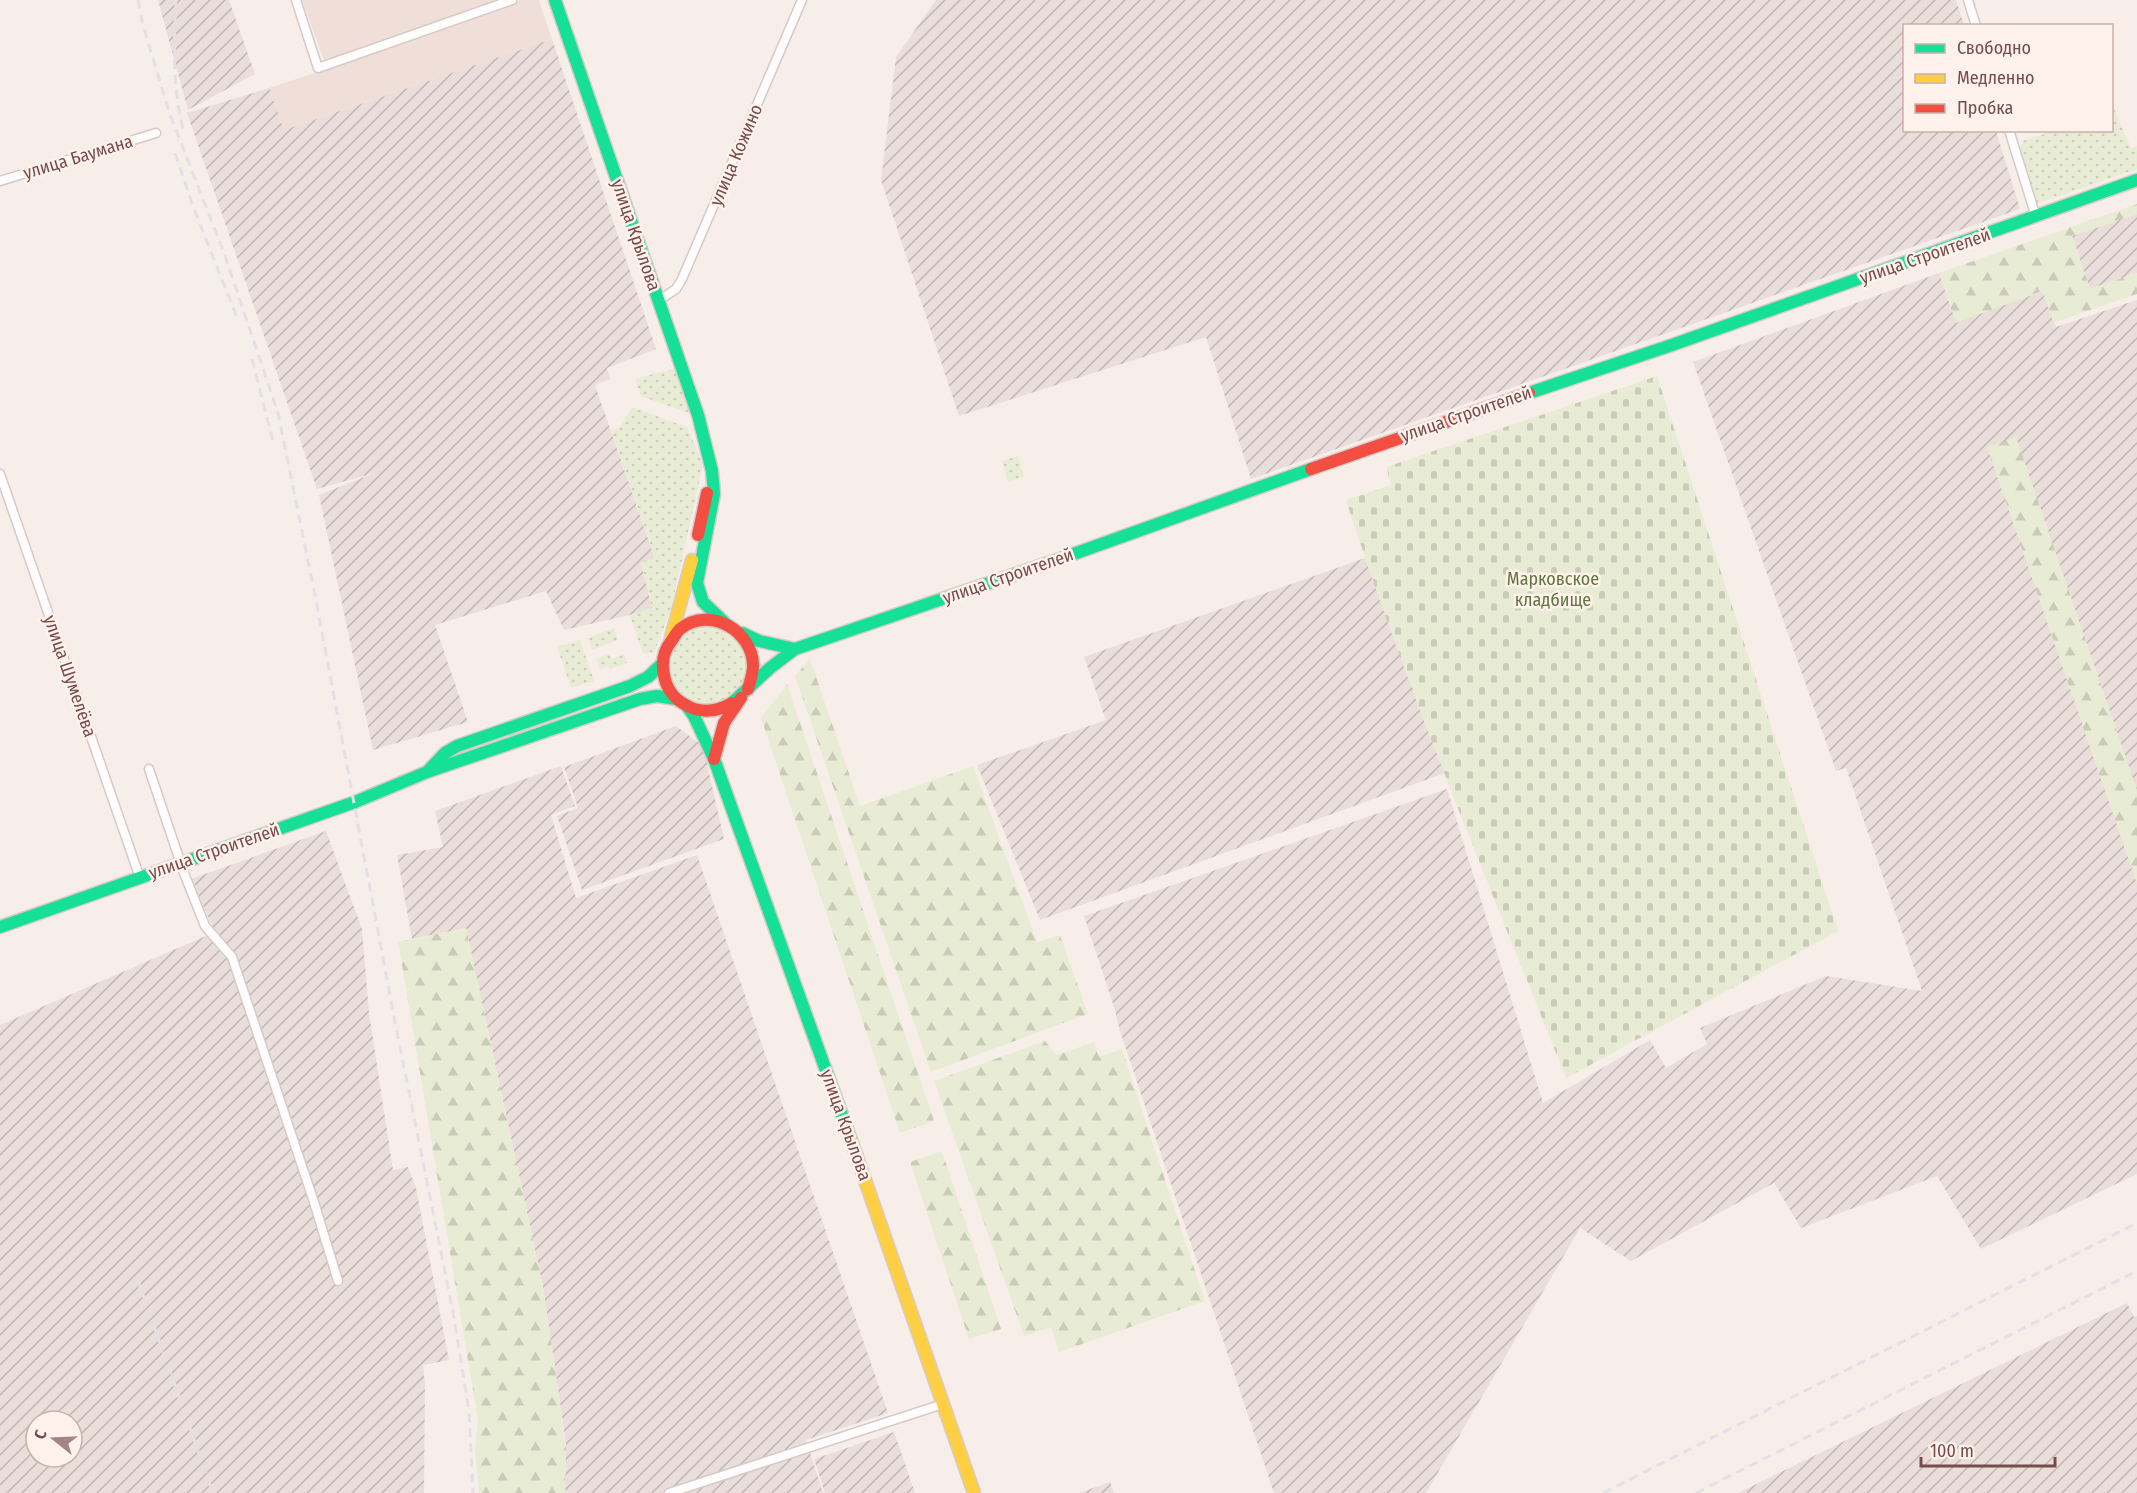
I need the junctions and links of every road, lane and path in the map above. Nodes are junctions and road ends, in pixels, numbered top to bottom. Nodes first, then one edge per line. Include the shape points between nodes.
1 (296, 0) edge
2 (512, 0) edge
3 (555, 0) edge
4 (802, 0) edge
5 (1968, 0) edge
6 (1975, 24) edge
7 (2010, 132) edge
8 (156, 133) dead end
9 (2137, 180) edge
10 (0, 181) edge
11 (2036, 217) junction
12 (658, 301) junction
13 (712, 471) junction
14 (0, 474) edge
15 (724, 622) junction
16 (740, 633) junction
17 (671, 638) junction
18 (795, 649) junction
19 (662, 664) junction
20 (745, 693) junction
21 (681, 702) junction
22 (714, 759) junction
23 (149, 769) dead end
24 (427, 772) junction
25 (180, 863) junction
26 (140, 878) junction
27 (0, 927) edge
28 (338, 1281) dead end
29 (943, 1404) junction
30 (669, 1493) edge
31 (974, 1493) edge

1 - 2 street via 318,68
3 - 12 main road, улица Крылова
4 - 12 street, улица Кожино via 682,279 676,289
5 - 6 street
7 - 11 street
8 - 10 street, улица Баумана
9 - 11 main road, улица Строителей
11 - 18 main road, улица Строителей
12 - 13 main road, улица Крылова via 698,415
13 - 15 main road, улица Крылова via 712,510 697,586 707,608
13 - 17 main road, улица Крылова
14 - 26 street, улица Шумелёва
15 - 16 main road
15 - 17 main road via 696,621
16 - 18 main road
16 - 20 main road via 753,653 753,678
17 - 19 main road
18 - 20 main road, улица Строителей via 770,667
19 - 21 main road via 668,688
19 - 24 main road, улица Строителей via 630,686 457,746
20 - 21 main road, улица Строителей via 716,711 701,711
20 - 22 main road via 724,723
21 - 22 main road, улица Крылова via 694,716
21 - 24 main road, улица Строителей via 657,696 640,699
22 - 29 main road, улица Крылова
23 - 25 street
24 - 25 main road, улица Строителей via 355,802
25 - 26 main road, улица Строителей
25 - 28 street via 205,927 232,957
26 - 27 main road, улица Строителей
29 - 30 street
29 - 31 main road, улица Крылова

